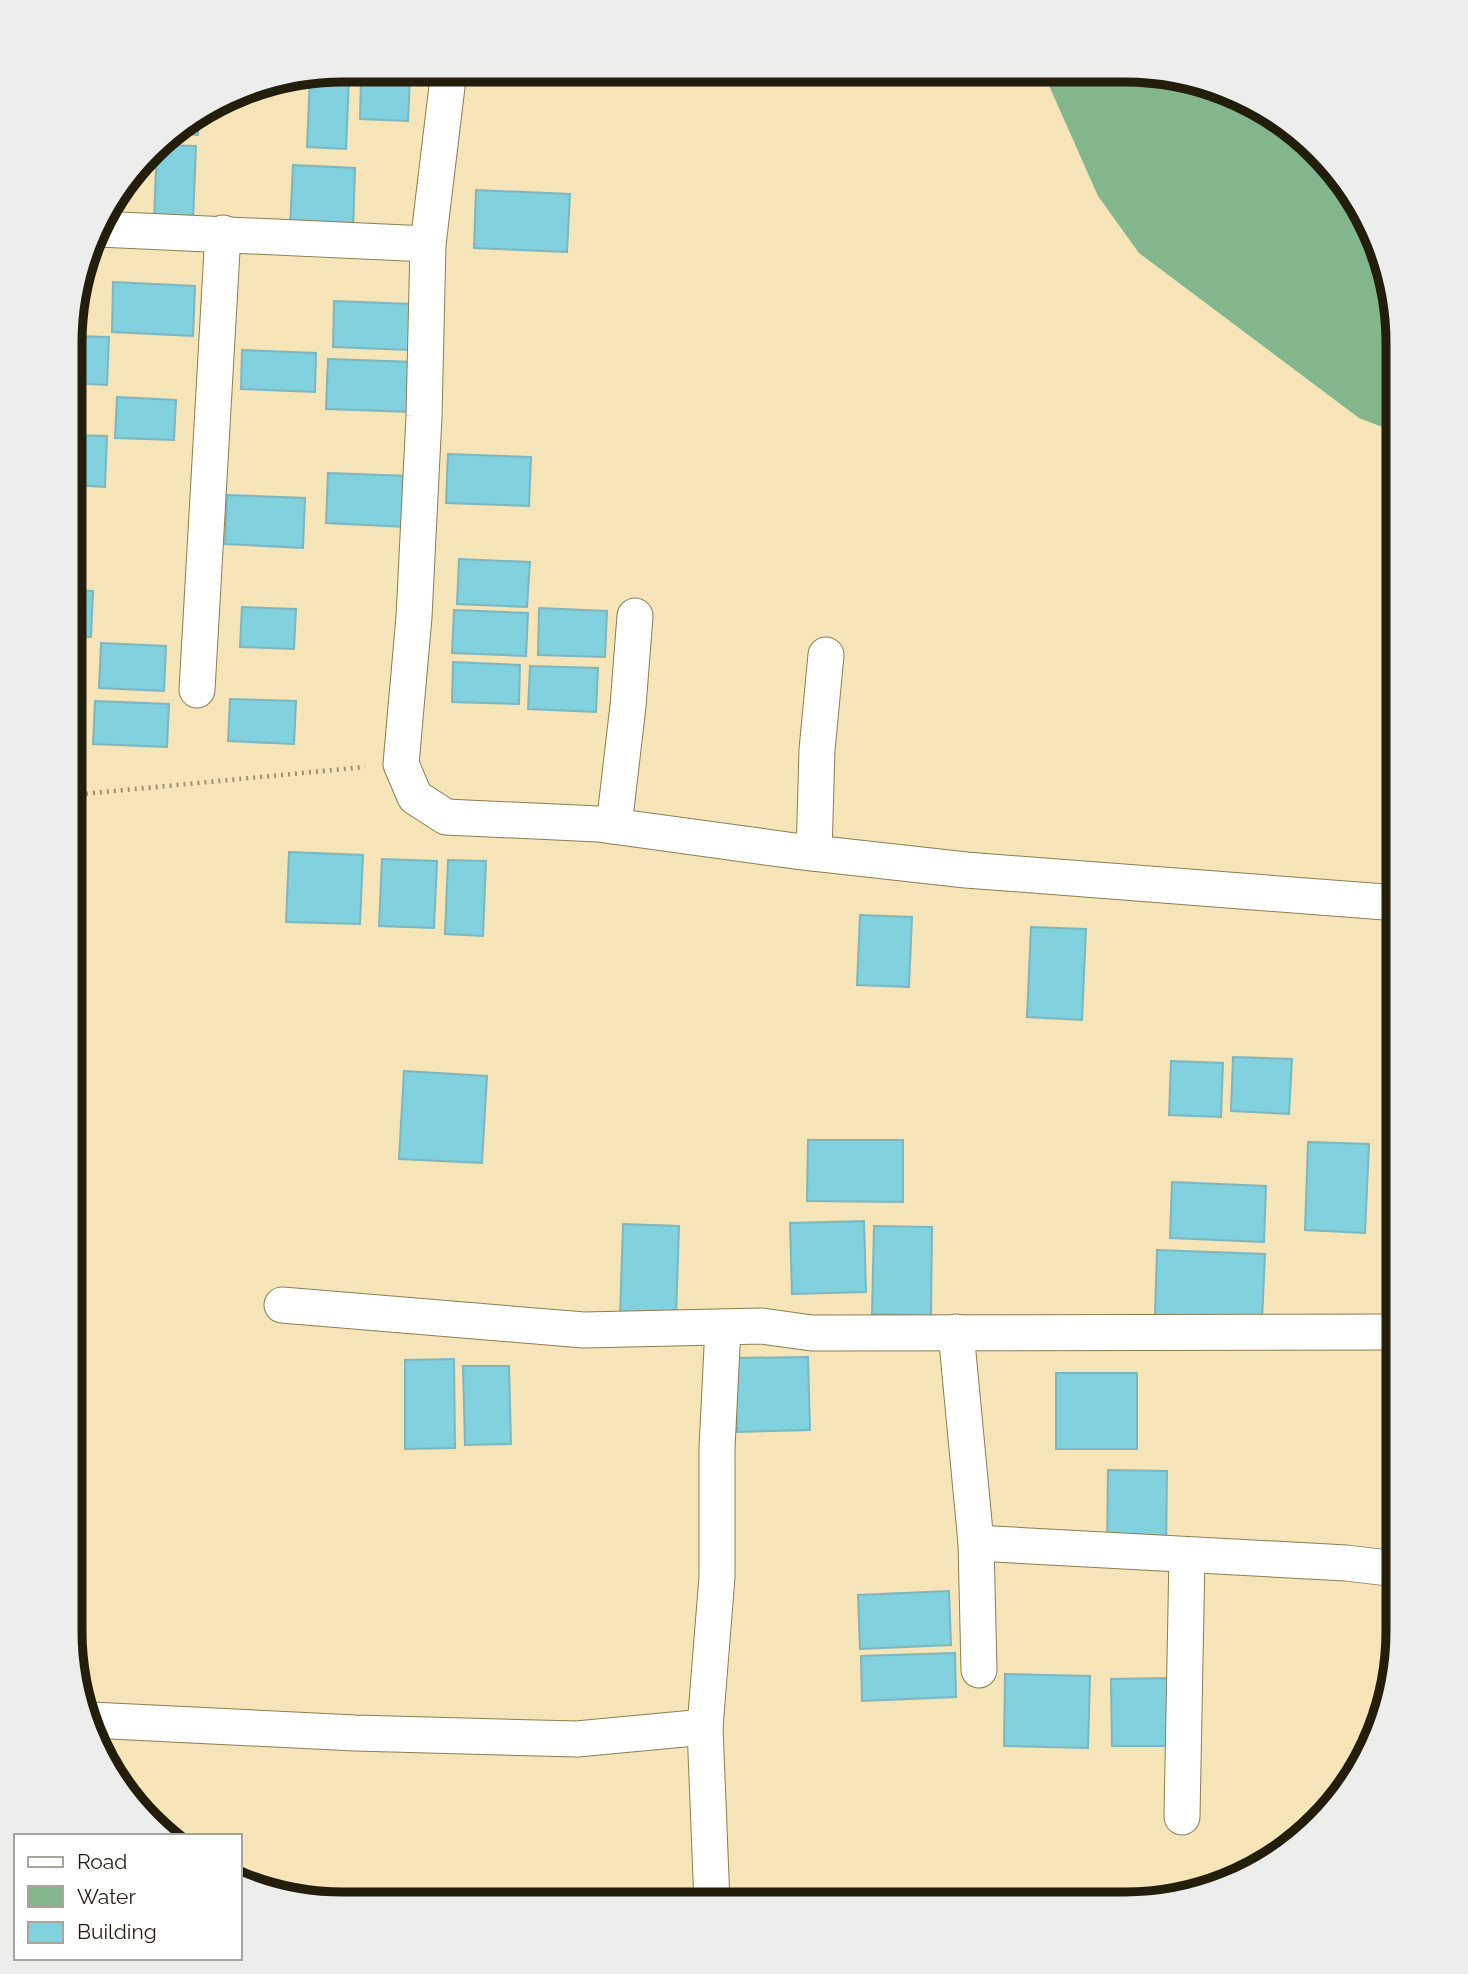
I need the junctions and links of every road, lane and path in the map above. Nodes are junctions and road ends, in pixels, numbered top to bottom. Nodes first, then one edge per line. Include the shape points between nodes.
1 (448, 82) edge
2 (108, 229) edge
3 (223, 233) junction
4 (428, 244) junction
5 (635, 616) dead end
6 (826, 655) dead end
7 (197, 690) dead end
8 (401, 764) junction
9 (82, 794) edge
10 (614, 826) junction
11 (814, 853) junction
12 (1386, 903) edge
13 (282, 1305) dead end
14 (723, 1327) junction
15 (956, 1332) junction
16 (1386, 1332) edge
17 (976, 1543) junction
18 (1187, 1555) junction
19 (1386, 1568) edge
20 (979, 1670) dead end
21 (98, 1720) edge
22 (705, 1727) junction
23 (1182, 1817) dead end
24 (712, 1892) edge

1 - 4 street
2 - 3 street
3 - 4 street
3 - 7 street
4 - 8 street via 414,617
5 - 10 street
6 - 11 street
8 - 9 path
8 - 10 street via 415,797 446,817
10 - 11 street
11 - 12 street via 966,870
13 - 14 street via 584,1330
14 - 15 street via 762,1326 812,1334
14 - 22 street via 717,1577
15 - 16 street
15 - 17 street
17 - 18 street
17 - 20 street
18 - 19 street
18 - 23 street
21 - 22 street via 577,1739
22 - 24 street

